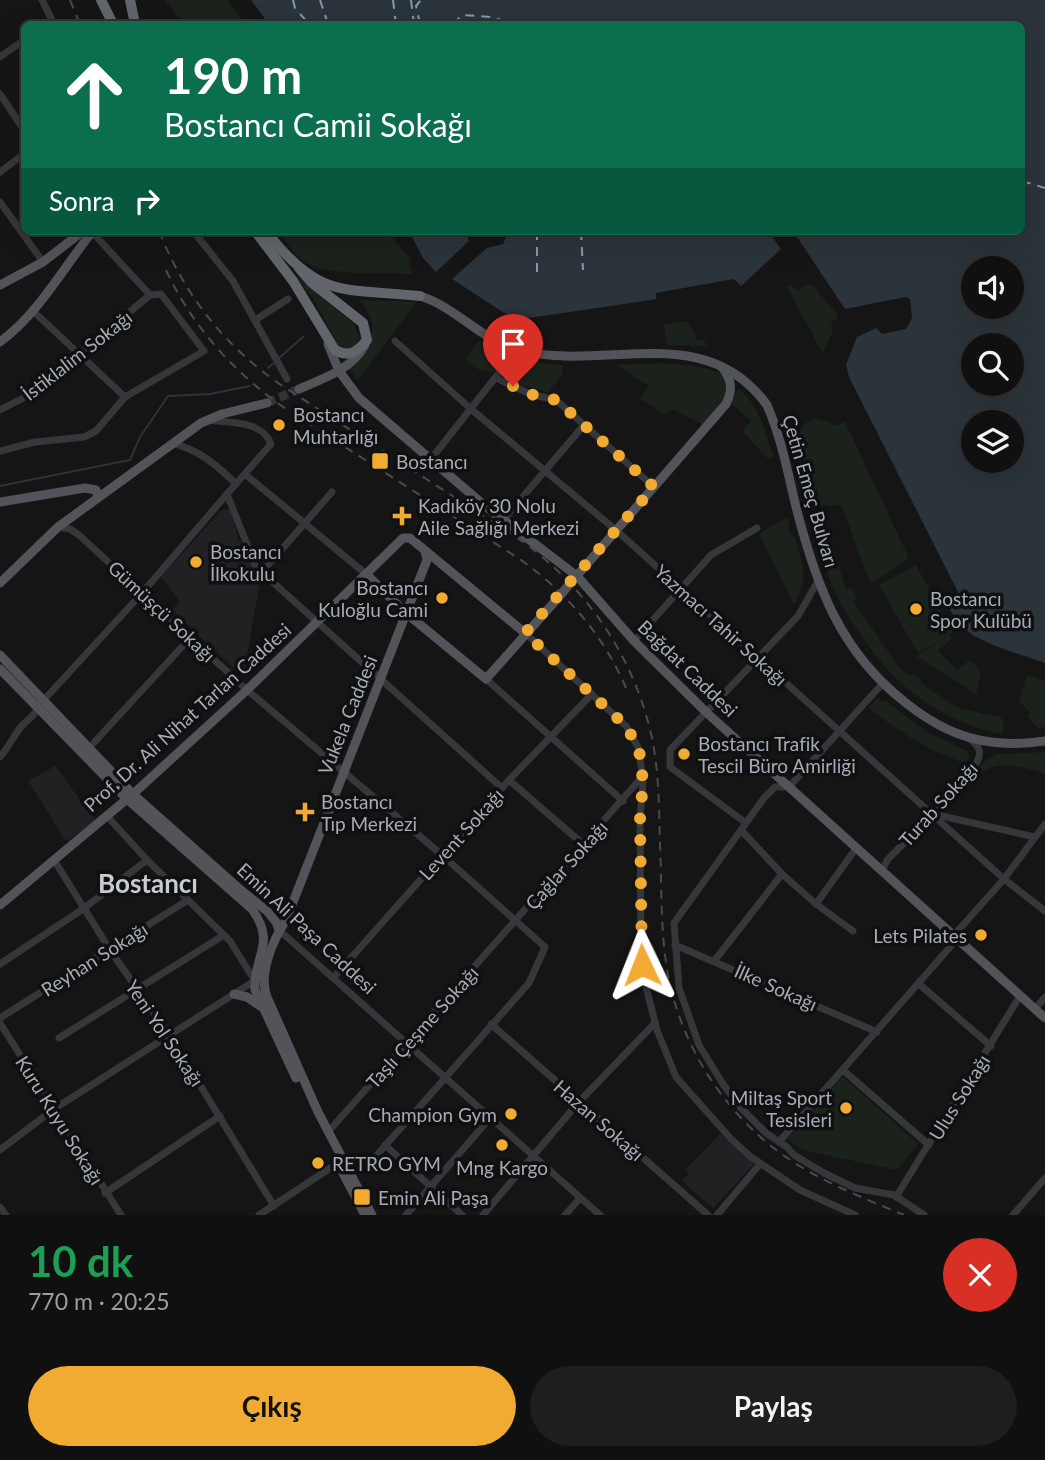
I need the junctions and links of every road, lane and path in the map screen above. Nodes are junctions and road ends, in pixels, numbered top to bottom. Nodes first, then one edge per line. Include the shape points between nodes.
1 (42, 0) edge
2 (101, 0) edge
3 (130, 0) edge
4 (50, 21) edge
5 (112, 21) edge
6 (134, 21) edge
7 (21, 42) edge
8 (0, 57) edge
9 (0, 93) edge
10 (21, 125) edge
11 (21, 155) edge
12 (0, 172) edge
13 (0, 202) edge
14 (21, 231) edge
15 (24, 235) edge
16 (78, 235) edge
17 (89, 235) edge
18 (96, 235) edge
19 (196, 235) edge
20 (258, 235) edge
21 (270, 235) edge
22 (43, 262) junction
23 (299, 268) junction
24 (24, 273) junction
25 (0, 285) edge
26 (0, 290) edge
27 (150, 295) junction
28 (420, 296) joint
29 (288, 299) dead end
30 (33, 311) junction
31 (255, 320) junction
32 (324, 332) junction
33 (367, 340) junction
34 (395, 341) dead end
35 (0, 342) edge
36 (517, 349) junction
37 (80, 353) junction
38 (719, 363) junction
39 (339, 371) junction
40 (496, 378) junction
41 (287, 379) dead end
42 (299, 388) tunnel mouth
43 (125, 397) junction
44 (267, 404) tunnel mouth
45 (471, 409) junction
46 (0, 410) edge
47 (206, 420) junction
48 (584, 425) junction
49 (172, 443) junction
50 (0, 452) edge
51 (430, 459) junction
52 (546, 471) junction
53 (246, 475) junction
54 (236, 484) junction
55 (654, 487) junction
56 (332, 492) dead end
57 (227, 494) junction
58 (98, 497) junction
59 (0, 502) edge
60 (503, 520) junction
61 (305, 524) junction
62 (58, 527) junction
63 (757, 528) dead end
64 (617, 531) junction
65 (425, 551) junction
66 (16, 567) junction
67 (261, 573) junction
68 (366, 574) junction
69 (576, 577) junction
70 (818, 581) junction
71 (0, 583) edge
72 (0, 590) edge
73 (680, 590) junction
74 (142, 592) junction
75 (406, 612) junction
76 (318, 621) junction
77 (525, 633) junction
78 (190, 638) junction
79 (634, 641) junction
80 (0, 655) edge
81 (757, 658) junction
82 (0, 670) edge
83 (486, 679) junction
84 (380, 680) junction
85 (882, 684) junction
86 (247, 690) junction
87 (592, 694) junction
88 (41, 706) junction
89 (707, 713) junction
90 (839, 732) junction
91 (551, 736) junction
92 (969, 738) junction
93 (1045, 741) edge
94 (89, 748) junction
95 (0, 757) edge
96 (343, 771) junction
97 (643, 777) junction
98 (509, 780) junction
99 (789, 787) junction
100 (502, 788) junction
101 (130, 796) junction
102 (624, 801) junction
103 (933, 814) junction
104 (107, 816) junction
105 (746, 823) junction
106 (1045, 825) edge
107 (741, 830) junction
108 (1035, 837) junction
109 (583, 845) junction
110 (857, 847) junction
111 (442, 855) junction
112 (54, 860) junction
113 (147, 860) junction
114 (882, 870) junction
115 (782, 874) junction
116 (1004, 879) junction
117 (188, 900) junction
118 (816, 904) junction
119 (0, 905) edge
120 (83, 909) junction
121 (1045, 911) edge
122 (516, 921) junction
123 (262, 927) junction
124 (279, 930) junction
125 (853, 931) dead end
126 (224, 935) junction
127 (956, 936) junction
128 (675, 945) junction
129 (110, 950) junction
130 (715, 961) junction
131 (0, 964) edge
132 (264, 975) junction
133 (334, 977) junction
134 (255, 981) junction
135 (919, 984) junction
136 (137, 991) junction
137 (233, 994) junction
138 (1020, 996) junction
139 (1045, 997) edge
140 (1035, 1009) junction
141 (266, 1014) junction
142 (0, 1018) edge
143 (1045, 1018) edge
144 (0, 1023) edge
145 (655, 1023) junction
146 (491, 1024) junction
147 (877, 1032) junction
148 (170, 1036) junction
149 (59, 1038) dead end
150 (407, 1044) junction
151 (991, 1046) junction
152 (843, 1070) junction
153 (444, 1077) junction
154 (578, 1103) junction
155 (54, 1109) junction
156 (219, 1116) junction
157 (490, 1118) junction
158 (328, 1132) junction
159 (779, 1142) junction
160 (386, 1145) junction
161 (929, 1145) junction
162 (1, 1148) edge
163 (533, 1157) junction
164 (338, 1163) junction
165 (369, 1164) dead end
166 (760, 1164) junction
167 (1045, 1178) edge
168 (431, 1186) junction
169 (105, 1193) junction
170 (896, 1197) junction
171 (580, 1198) junction
172 (274, 1206) junction
173 (0, 1207) edge
174 (6, 1215) edge
175 (121, 1215) edge
176 (260, 1215) edge
177 (365, 1215) edge
178 (372, 1215) edge
179 (405, 1215) edge
180 (462, 1215) edge
181 (483, 1215) edge
182 (565, 1215) edge
183 (600, 1215) edge
184 (708, 1215) edge
185 (717, 1215) edge
186 (853, 1215) edge
187 (924, 1215) edge
188 (1013, 1215) edge

1 - 4 street
2 - 5 highway
3 - 6 highway
7 - 8 street
9 - 10 street
11 - 12 street
13 - 14 street
15 - 22 street
16 - 22 main road
17 - 30 main road
18 - 27 street
19 - 31 street via 233,281
20 - 32 highway
21 - 23 highway
22 - 24 main road
23 - 28 highway via 339,289
23 - 33 highway via 363,323
24 - 25 main road
24 - 26 main road
27 - 37 street, İstiklalim Sokağı
27 - 43 street via 161,294 204,351
28 - 36 main road, Çetin Emeç Bulvarı
29 - 31 street
30 - 35 main road
30 - 37 street
31 - 41 street
32 - 33 highway via 343,354 358,351
32 - 39 main road, Bağdat Caddesi
33 - 39 main road via 359,356
34 - 45 street, Yazmacı Tahir Sokağı
36 - 38 main road, Çetin Emeç Bulvarı via 563,356 678,354
36 - 40 street
37 - 43 street
37 - 46 street, İstiklalim Sokağı via 32,394
38 - 55 main road via 731,385 726,404
38 - 70 main road, Çetin Emeç Bulvarı via 753,387 766,405
39 - 42 main road
39 - 51 main road, Bağdat Caddesi via 359,398
40 - 45 street
40 - 48 street via 556,400
43 - 50 street via 96,431 84,437 35,442
44 - 47 main road
45 - 51 street
45 - 52 street, Yazmacı Tahir Sokağı
47 - 49 main road
47 - 53 street via 260,429 268,436 271,444
48 - 52 street
48 - 55 street
49 - 54 street via 205,456
49 - 58 main road
51 - 60 main road, Bağdat Caddesi
52 - 60 street
52 - 64 street, Yazmacı Tahir Sokağı
53 - 54 street
53 - 61 street
54 - 57 street
55 - 64 main road
56 - 61 street
57 - 67 street
57 - 74 street
58 - 59 main road via 96,490 85,488
58 - 62 main road
60 - 69 main road, Bağdat Caddesi
61 - 67 street
61 - 68 street
62 - 66 main road
62 - 74 street, Gümüşçü Sokağı via 79,534
63 - 73 street via 711,555
64 - 69 main road
64 - 73 street, Yazmacı Tahir Sokağı
65 - 68 main road, Prof. Dr. Ali Nihat Tarlan Caddesi via 410,538 403,538
65 - 75 main road, Vukela Caddesi via 427,560
65 - 77 main road
66 - 71 main road
66 - 72 main road
67 - 76 street
68 - 75 main road
68 - 76 main road, Prof. Dr. Ali Nihat Tarlan Caddesi
69 - 77 main road, bridge
69 - 79 main road, Bağdat Caddesi
70 - 81 street via 798,616
70 - 85 main road, Çetin Emeç Bulvarı via 849,645
73 - 79 street
73 - 81 street, Yazmacı Tahir Sokağı
74 - 78 street, Gümüşçü Sokağı
74 - 88 street
75 - 83 main road
75 - 84 main road, Vukela Caddesi
76 - 84 street
76 - 86 main road, Prof. Dr. Ali Nihat Tarlan Caddesi
77 - 83 main road
77 - 87 street
78 - 86 street, Gümüşçü Sokağı
78 - 94 street
79 - 89 main road, Bağdat Caddesi
80 - 88 main road, Emin Ali Paşa Caddesi
81 - 89 street
81 - 90 street, Yazmacı Tahir Sokağı
82 - 88 main road, Emin Ali Paşa Caddesi
83 - 91 street
84 - 96 main road, Vukela Caddesi
84 - 100 street
85 - 90 street
85 - 92 main road, Çetin Emeç Bulvarı via 930,721
86 - 96 street, Gümüşçü Sokağı
86 - 101 main road, Prof. Dr. Ali Nihat Tarlan Caddesi
87 - 91 street, Levent Sokağı
87 - 97 street via 636,741
88 - 94 main road, Emin Ali Paşa Caddesi
88 - 95 street
88 - 101 main road, Emin Ali Paşa Caddesi
89 - 99 main road, Bağdat Caddesi
89 - 105 street via 670,750 670,766
90 - 99 street
90 - 103 street, Yazmacı Tahir Sokağı
91 - 98 street, Levent Sokağı
91 - 102 street
92 - 93 main road, Çetin Emeç Bulvarı via 1003,744
92 - 103 street, Turab Sokağı via 978,744 980,758
94 - 101 main road, Emin Ali Paşa Caddesi
96 - 111 street, Gümüşçü Sokağı
96 - 124 main road, Vukela Caddesi
97 - 102 street, Çağlar Sokağı
97 - 145 street via 641,956
98 - 100 street, Levent Sokağı
98 - 109 street
99 - 105 street via 775,787
99 - 110 main road, Bağdat Caddesi
100 - 111 street, Levent Sokağı
101 - 104 main road, Prof. Dr. Ali Nihat Tarlan Caddesi
101 - 123 main road, Emin Ali Paşa Caddesi via 252,909
101 - 124 main road, Emin Ali Paşa Caddesi via 267,911
102 - 109 street, Çağlar Sokağı
103 - 108 street
103 - 114 street, Turab Sokağı
103 - 116 street, Yazmacı Tahir Sokağı
104 - 112 main road, Prof. Dr. Ali Nihat Tarlan Caddesi
104 - 113 street
105 - 107 street
106 - 108 street
107 - 115 street
107 - 128 street via 674,923
108 - 116 street
109 - 122 street, Çağlar Sokağı
110 - 114 main road, Bağdat Caddesi
110 - 118 street
111 - 122 street, Gümüşçü Sokağı
111 - 133 street, Levent Sokağı
112 - 119 main road, Prof. Dr. Ali Nihat Tarlan Caddesi
112 - 120 street, Yeni Yol Sokağı
113 - 117 street
113 - 120 street
114 - 127 main road, Bağdat Caddesi
115 - 118 street
115 - 130 street
116 - 121 street, Yazmacı Tahir Sokağı
116 - 127 street
117 - 126 street
117 - 129 street, Reyhan Sokağı
118 - 125 street
120 - 129 street, Yeni Yol Sokağı
120 - 131 street
122 - 146 street, Gümüşçü Sokağı via 545,947 529,983
122 - 150 street, Taşlı Çeşme Sokağı
123 - 124 main road
123 - 134 main road via 265,941
124 - 132 main road, Vukela Caddesi
124 - 133 street, Emin Ali Paşa Caddesi
126 - 134 street
126 - 136 street
127 - 135 street
127 - 138 main road, Bağdat Caddesi
128 - 130 street, İlke Sokağı
128 - 159 street via 680,992 702,1053 740,1107
129 - 136 street, Yeni Yol Sokağı
129 - 142 street, Reyhan Sokağı
130 - 147 street, İlke Sokağı
132 - 134 street
132 - 158 main road via 267,997
133 - 150 street, Emin Ali Paşa Caddesi
134 - 137 street
134 - 141 main road
135 - 147 street
135 - 151 street
136 - 148 street, Yeni Yol Sokağı
136 - 149 street
137 - 141 main road via 257,1002
137 - 148 street
138 - 140 main road, Bağdat Caddesi
138 - 151 street, Ulus Sokağı
139 - 140 street
140 - 143 main road, Bağdat Caddesi
141 - 164 main road
144 - 155 street, Kuru Kuyu Sokağı
145 - 154 street
145 - 166 street via 681,1084
146 - 153 street
146 - 154 street, Hazan Sokağı
147 - 152 street
148 - 155 street
148 - 156 street, Yeni Yol Sokağı
150 - 153 street, Emin Ali Paşa Caddesi
150 - 158 street, Taşlı Çeşme Sokağı
151 - 161 street, Ulus Sokağı
152 - 159 street
152 - 161 street
153 - 157 street, Emin Ali Paşa Caddesi
153 - 160 street
154 - 163 street
154 - 184 street, Hazan Sokağı
155 - 162 street
155 - 169 street, Kuru Kuyu Sokağı
156 - 169 street
156 - 172 street, Yeni Yol Sokağı
157 - 163 street, Emin Ali Paşa Caddesi
157 - 168 street
158 - 178 main road
159 - 170 street via 830,1176 858,1189
160 - 165 street
160 - 168 street
161 - 170 street, Ulus Sokağı
163 - 171 street, Emin Ali Paşa Caddesi
163 - 181 street
164 - 172 street
164 - 177 main road
166 - 185 street
166 - 186 street via 800,1190
167 - 188 street
168 - 179 street
168 - 180 street
169 - 175 street, Kuru Kuyu Sokağı
170 - 187 street
171 - 182 street
171 - 183 street, Emin Ali Paşa Caddesi
172 - 176 street
173 - 174 street

